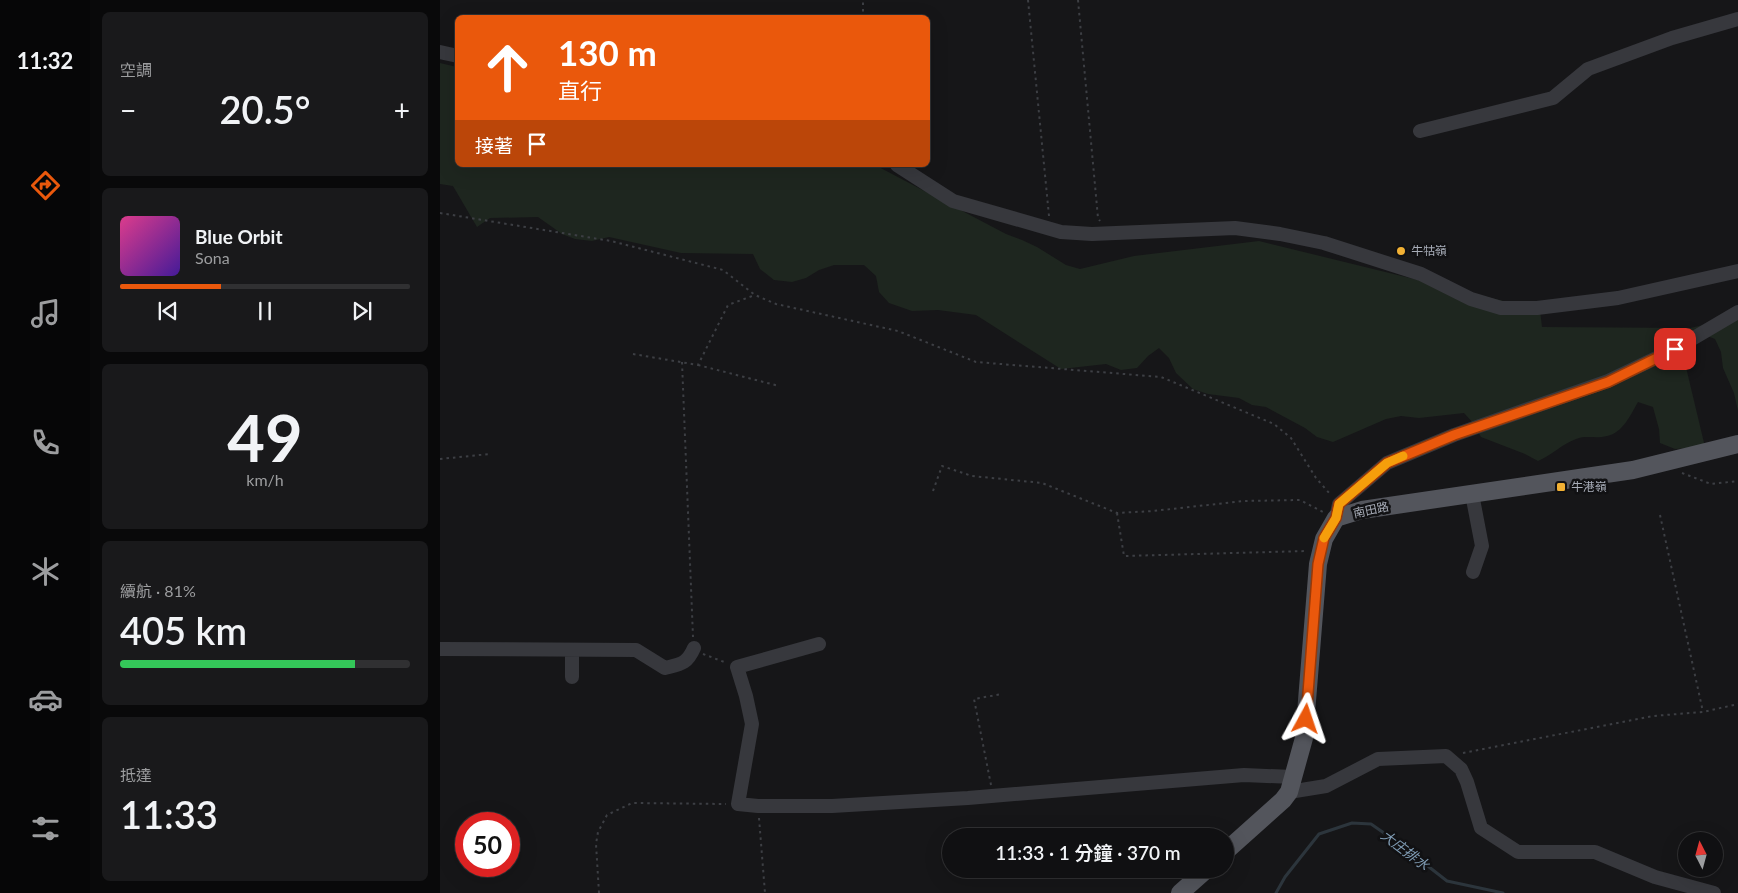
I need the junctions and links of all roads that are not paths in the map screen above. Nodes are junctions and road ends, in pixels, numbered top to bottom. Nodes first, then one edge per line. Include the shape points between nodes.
1 (1738, 19) edge
2 (440, 52) edge
3 (455, 55) edge
4 (1420, 131) dead end
5 (900, 167) edge
6 (1738, 271) edge
7 (1738, 312) edge
8 (1738, 444) edge
9 (1472, 494) junction
10 (1337, 511) junction
11 (1473, 572) dead end
12 (819, 644) dead end
13 (440, 648) edge
14 (694, 648) road end
15 (572, 650) junction
16 (572, 676) dead end
17 (1291, 784) junction
18 (1234, 844) edge
19 (1197, 878) edge
20 (1180, 893) edge
21 (1714, 893) edge

1 - 4 lane via 1672,38 1588,69 1553,98
2 - 3 lane
5 - 6 lane via 953,202 1061,232 1107,234 1235,228 1280,234 1324,243 1421,274 1471,299 1501,308 1536,308 1618,298
7 - 10 lane via 1675,349 1608,382 1454,435 1387,463
8 - 9 main road, 南田路 via 1623,472
9 - 10 main road, 南田路
9 - 11 lane via 1482,546
10 - 17 main road, 南田路 via 1324,538 1318,564 1304,738
12 - 17 lane via 737,668 752,724 738,804 832,806 1244,775
13 - 15 lane
14 - 15 lane via 684,664 666,668 636,650
15 - 16 lane
17 - 18 main road, 南田路 via 1283,800
17 - 21 lane via 1326,786 1378,759 1446,756 1461,769 1481,828 1518,852 1595,852 1655,877
19 - 20 main road

